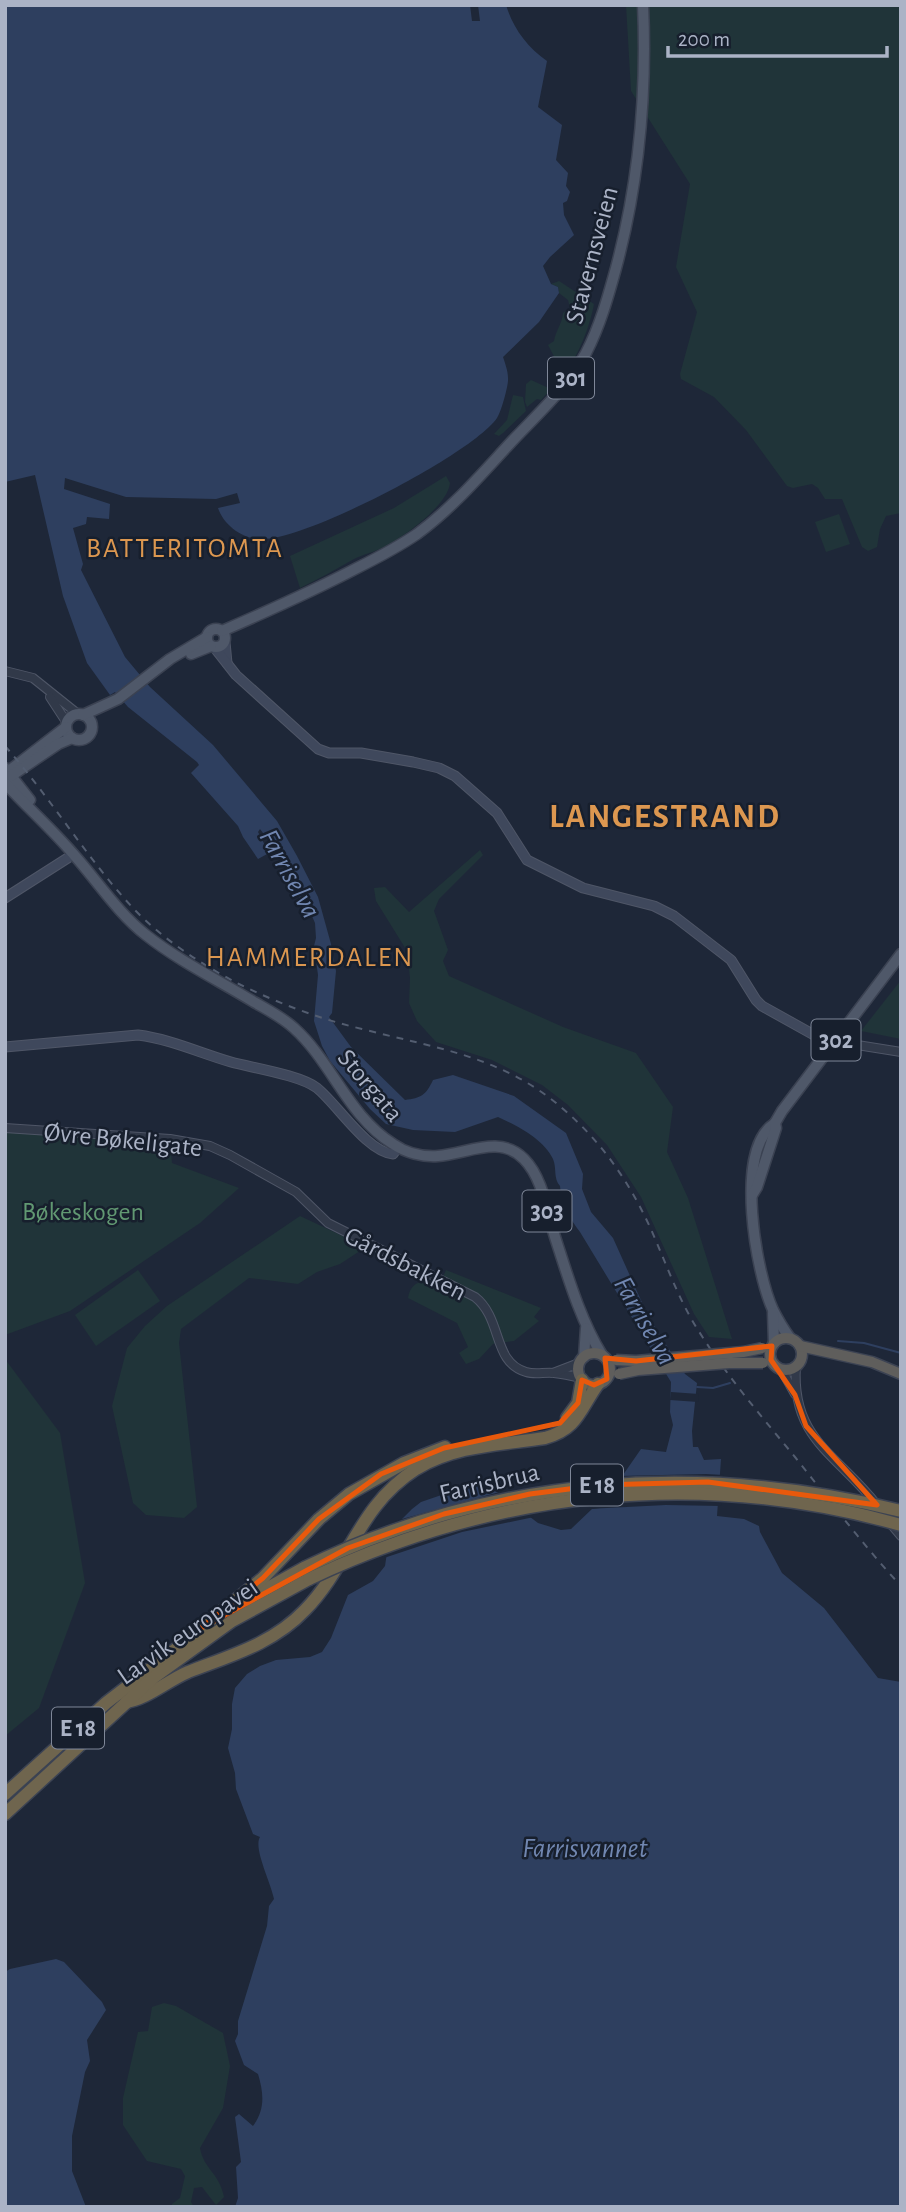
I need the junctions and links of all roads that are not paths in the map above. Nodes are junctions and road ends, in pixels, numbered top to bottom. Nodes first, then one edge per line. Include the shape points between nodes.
1 (643, 5) edge
2 (217, 641) junction
3 (5, 671) edge
4 (47, 691) junction
5 (84, 717) junction
6 (66, 725) junction
7 (72, 738) junction
8 (7, 775) edge
9 (74, 854) junction
10 (5, 898) edge
11 (901, 954) edge
12 (836, 1041) junction
13 (5, 1048) edge
14 (901, 1052) edge
15 (5, 1128) edge
16 (398, 1147) junction
17 (309, 1205) joint
18 (773, 1310) junction
19 (790, 1338) junction
20 (770, 1346) junction
21 (800, 1346) junction
22 (586, 1353) junction
23 (831, 1355) junction
24 (608, 1357) junction
25 (798, 1364) junction
26 (778, 1368) junction
27 (553, 1373) junction
28 (901, 1374) edge
29 (582, 1379) junction
30 (602, 1382) junction
31 (795, 1395) junction
32 (901, 1511) edge
33 (901, 1525) edge
34 (901, 1535) edge
35 (306, 1573) junction
36 (201, 1628) junction
37 (126, 1702) junction
38 (5, 1794) edge
39 (5, 1814) edge

1 - 2 main road, Stavernsveien / 301 via 644,79 634,184 612,282 579,366 549,404 430,523 397,547
2 - 5 main road, Stavernsveien / 301 via 170,659 118,699
2 - 12 main road via 221,659 318,749 439,768 463,781 496,813 527,860 583,888 655,907 690,927 731,960 762,1006
3 - 4 street via 33,678
4 - 5 street
4 - 6 street
5 - 6 main road, 301 via 71,718
5 - 7 main road, 301 via 92,731 79,741
6 - 7 main road
6 - 8 main road, 301
7 - 8 main road, 301
8 - 9 main road, Storgata / 303
9 - 10 main road
9 - 16 main road, Storgata / 303 via 145,934 295,1029 372,1129
11 - 12 main road, 302
12 - 14 street
12 - 18 main road, 302 via 770,1126 751,1180 755,1241
13 - 16 main road via 157,1037 313,1085 382,1151 393,1154
15 - 17 street, Øvre Bøkeligate via 201,1144 296,1192
16 - 22 main road, Storgata / 303 via 434,1157 494,1146 521,1156 540,1188 585,1323
17 - 27 street, Gårdsbakken via 328,1223 474,1297 490,1314 510,1363 528,1373
18 - 19 main road, 302
18 - 20 main road, 302
19 - 20 highway
19 - 21 highway
20 - 24 highway, bridge via 636,1361
20 - 26 highway
21 - 23 highway
21 - 25 highway
22 - 24 main road
22 - 24 highway
22 - 27 street, Gårdsbakken
22 - 29 highway, E 18 via 578,1371
23 - 25 highway
23 - 28 highway via 872,1362
24 - 30 highway via 610,1366
25 - 26 highway via 789,1370
25 - 31 street
26 - 30 highway, bridge via 730,1363 638,1370
26 - 31 street
27 - 29 street, Gårdsbakken
29 - 30 highway via 589,1384
29 - 36 highway, E 18 via 571,1414 550,1429 443,1448 366,1483 319,1519 263,1578
30 - 37 highway, E 18 via 576,1420 556,1434 461,1450 417,1469 374,1506 321,1591 291,1623 262,1643
31 - 34 street via 801,1417 815,1438 857,1480
32 - 35 highway, Farrisbrua / E 18, bridge via 752,1485 600,1485 530,1494 444,1514 370,1539
33 - 35 highway, Farrisbrua / E 18, bridge via 805,1503 741,1496 600,1496 448,1525
35 - 36 highway, Larvik europavei / E 18 via 250,1598
35 - 37 highway, Larvik europavei / E 18 via 162,1671
36 - 38 highway, Larvik europavei / E 18 via 106,1703
37 - 39 highway, Larvik europavei / E 18

